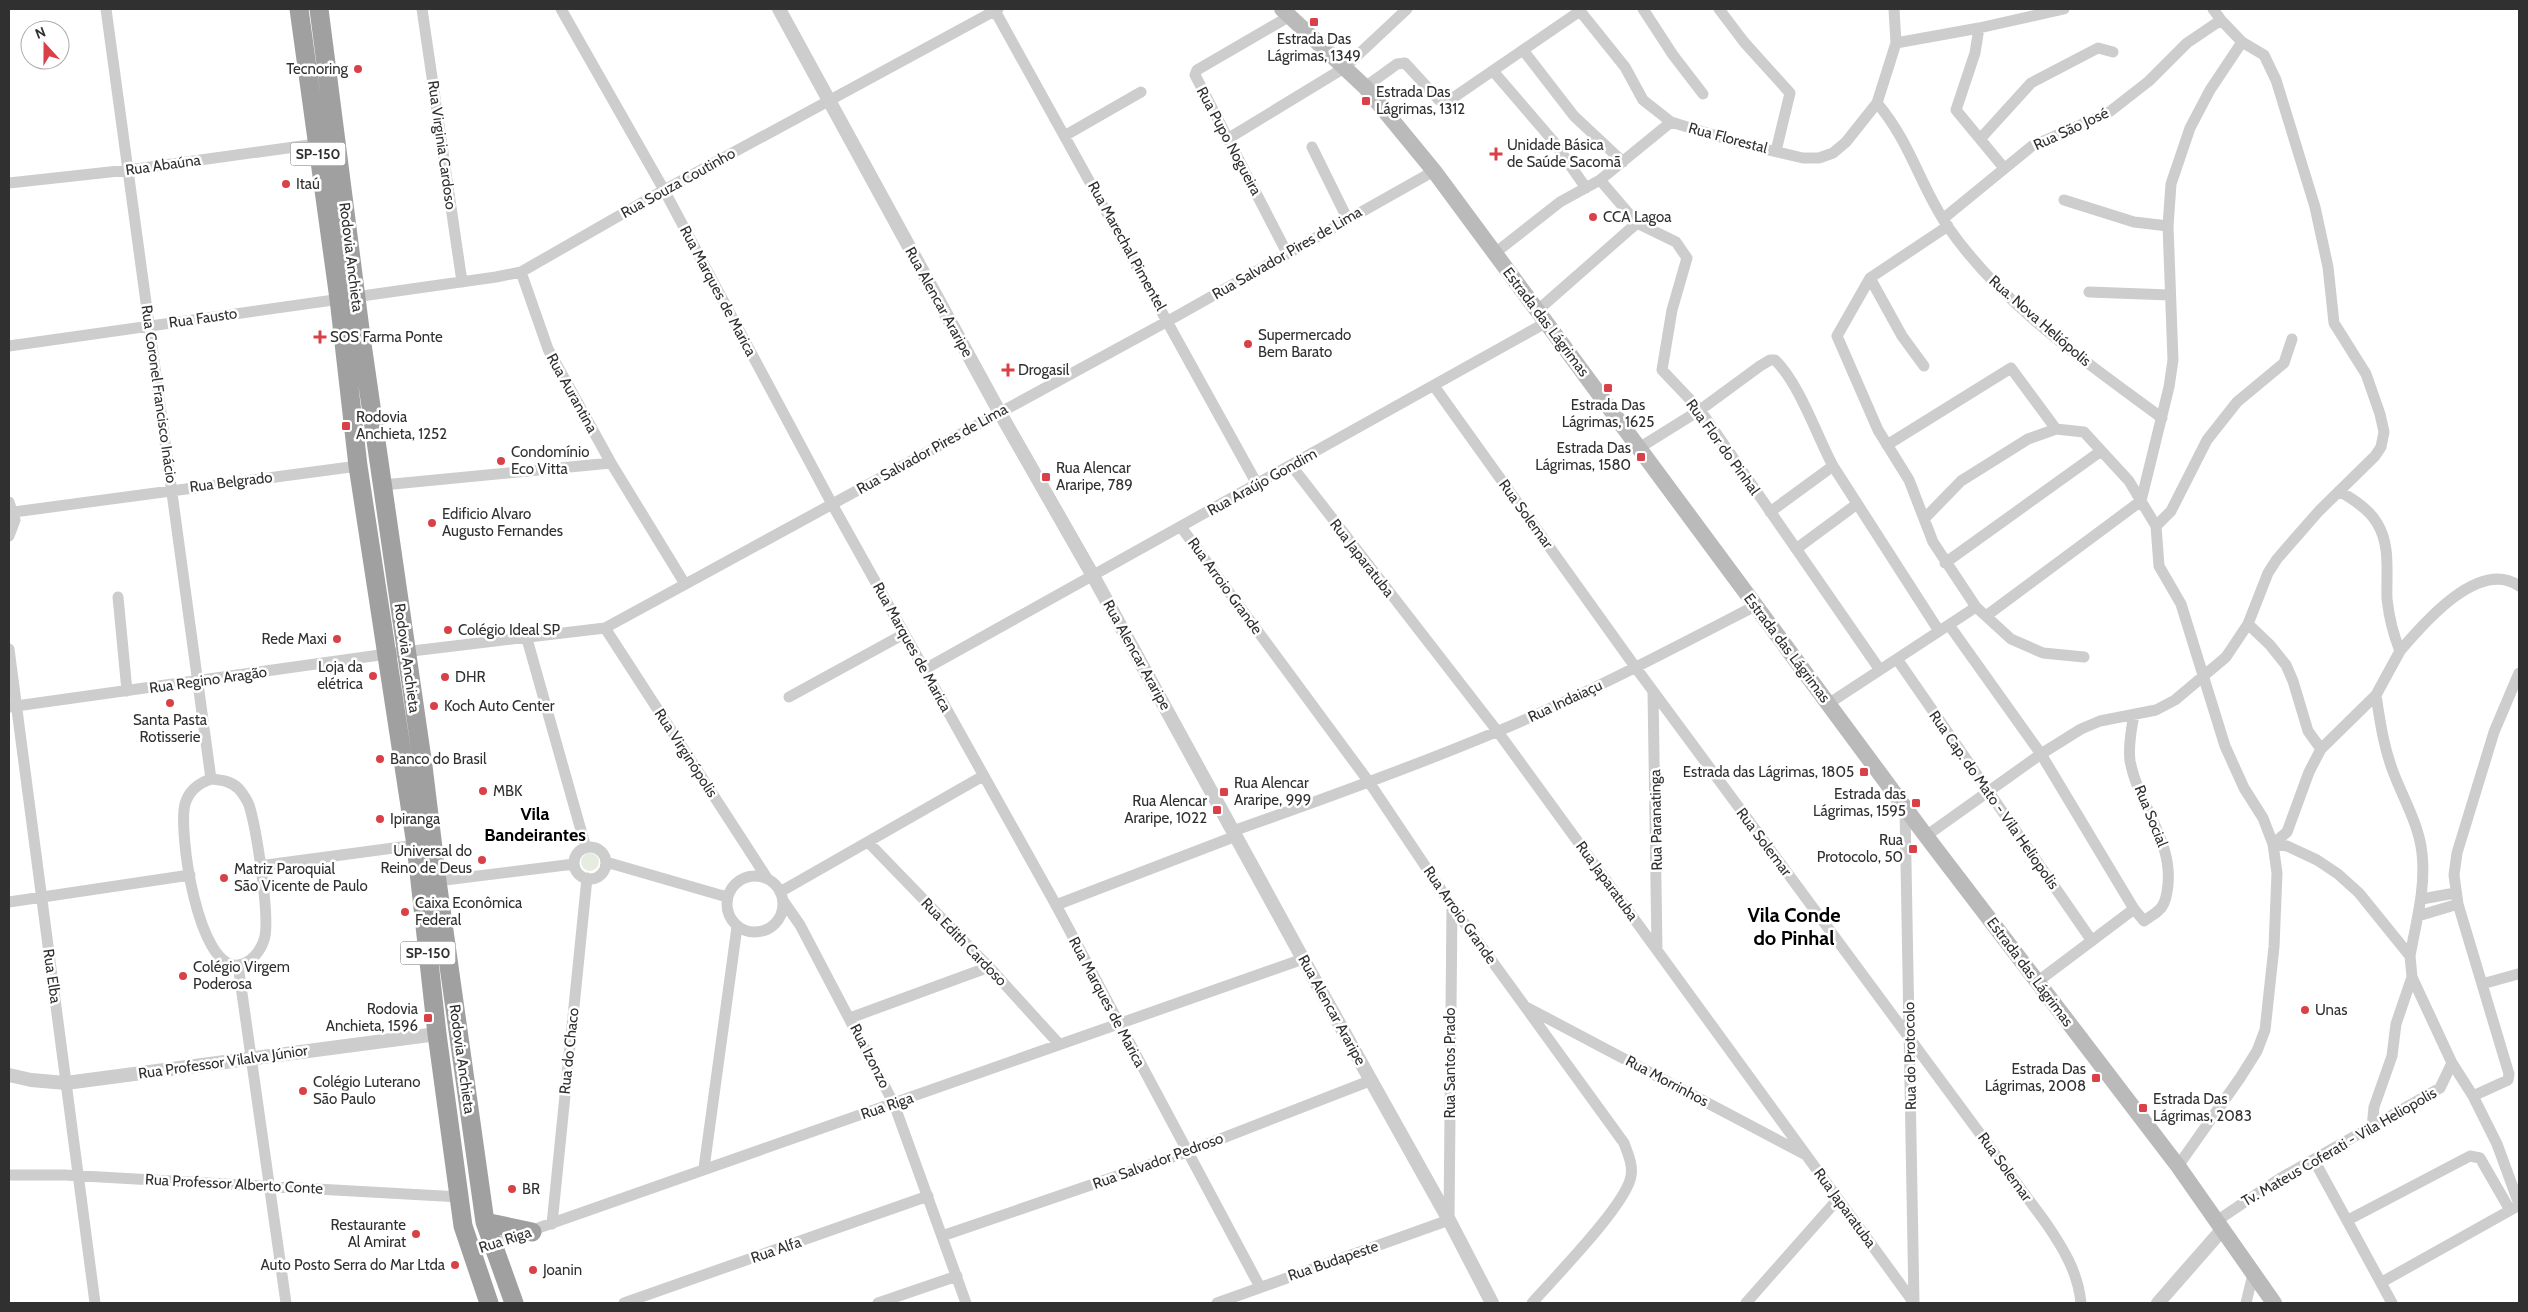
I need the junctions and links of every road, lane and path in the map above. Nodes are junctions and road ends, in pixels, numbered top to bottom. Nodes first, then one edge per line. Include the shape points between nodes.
1 (106, 9) edge
2 (299, 9) edge
3 (319, 9) edge
4 (422, 9) edge
5 (561, 9) edge
6 (779, 9) edge
7 (996, 9) edge
8 (1407, 9) edge
9 (1643, 9) edge
10 (1719, 9) edge
11 (1894, 9) edge
12 (2064, 9) edge
13 (2213, 9) edge
14 (1286, 13) edge
15 (2028, 13) edge
16 (2220, 20) junction
17 (1978, 28) junction
18 (2242, 42) junction
19 (1896, 43) junction
20 (1523, 50) junction
21 (2113, 52) dead end
22 (1344, 68) junction
23 (1492, 71) junction
24 (1365, 87) junction
25 (1141, 92) dead end
26 (1703, 94) dead end
27 (829, 100) junction
28 (1876, 103) junction
29 (1671, 122) junction
30 (1066, 134) junction
31 (1229, 138) junction
32 (1981, 138) junction
33 (316, 144) junction
34 (1312, 147) dead end
35 (1776, 152) junction
36 (1623, 162) junction
37 (2004, 168) junction
38 (128, 170) junction
39 (1434, 171) junction
40 (1600, 180) junction
41 (9, 183) edge
42 (1586, 188) junction
43 (664, 190) junction
44 (2064, 200) dead end
45 (1347, 218) junction
46 (1946, 222) junction
47 (1637, 223) junction
48 (2168, 226) junction
49 (1287, 252) junction
50 (1495, 253) junction
51 (521, 272) junction
52 (1870, 278) junction
53 (462, 282) junction
54 (2090, 292) dead end
55 (2170, 295) junction
56 (347, 297) junction
57 (1542, 316) junction
58 (1168, 321) junction
59 (148, 326) junction
60 (2292, 339) dead end
61 (9, 346) edge
62 (1924, 366) dead end
63 (1434, 386) junction
64 (1700, 410) junction
65 (1000, 413) junction
66 (2162, 418) junction
67 (2056, 429) junction
68 (1887, 445) junction
69 (1639, 448) junction
70 (2101, 450) junction
71 (611, 463) junction
72 (358, 466) junction
73 (1291, 466) junction
74 (1833, 466) junction
75 (1257, 484) junction
76 (383, 485) junction
77 (172, 490) junction
78 (2339, 491) junction
79 (2141, 501) junction
80 (832, 504) junction
81 (1857, 504) junction
82 (12, 507) edge
83 (1770, 512) junction
84 (1925, 518) junction
85 (2156, 526) junction
86 (1181, 527) junction
87 (9, 536) edge
88 (1796, 549) junction
89 (1945, 563) junction
90 (1092, 574) junction
91 (685, 584) junction
92 (2519, 586) edge
93 (118, 597) dead end
94 (1755, 606) junction
95 (1976, 607) junction
96 (1986, 616) junction
97 (2248, 624) junction
98 (605, 628) junction
99 (1944, 628) junction
100 (904, 634) junction
101 (527, 639) junction
102 (9, 650) edge
103 (2400, 651) junction
104 (406, 652) junction
105 (387, 654) junction
106 (2084, 657) dead end
107 (1897, 659) junction
108 (1636, 668) junction
109 (925, 669) junction
110 (1880, 670) junction
111 (2519, 672) edge
112 (2202, 677) junction
113 (199, 682) junction
114 (127, 691) junction
115 (1653, 691) junction
116 (2376, 695) junction
117 (789, 697) dead end
118 (1828, 704) junction
119 (13, 707) edge
120 (2134, 715) junction
121 (1498, 732) junction
122 (2321, 749) junction
123 (2040, 754) junction
124 (983, 776) junction
125 (211, 779) junction
126 (1369, 782) junction
127 (1988, 793) junction
128 (1905, 808) junction
129 (1235, 834) junction
130 (1926, 836) junction
131 (868, 842) junction
132 (2273, 844) junction
133 (416, 845) junction
134 (586, 848) junction
135 (606, 862) junction
136 (574, 864) junction
137 (259, 866) junction
138 (190, 875) junction
139 (586, 878) junction
140 (767, 878) junction
141 (437, 881) junction
142 (41, 897) junction
143 (727, 897) junction
144 (782, 897) junction
145 (2457, 898) junction
146 (2422, 899) junction
147 (9, 902) edge
148 (1056, 904) junction
149 (1452, 906) junction
150 (2134, 909) junction
151 (2418, 916) junction
152 (737, 927) junction
153 (2092, 942) junction
154 (1657, 949) junction
155 (2410, 956) junction
156 (1303, 959) junction
157 (238, 965) junction
158 (989, 967) junction
159 (2519, 975) edge
160 (2412, 977) junction
161 (2037, 982) junction
162 (2482, 984) junction
163 (1527, 1007) junction
164 (850, 1018) junction
165 (1119, 1022) junction
166 (437, 1034) junction
167 (1910, 1037) junction
168 (1059, 1044) junction
169 (252, 1058) junction
170 (2452, 1063) junction
171 (9, 1074) edge
172 (1372, 1080) junction
173 (66, 1082) junction
174 (2473, 1096) junction
175 (894, 1104) junction
176 (2372, 1128) junction
177 (1187, 1152) junction
178 (1808, 1156) junction
179 (2314, 1160) junction
180 (2178, 1166) junction
181 (704, 1168) junction
182 (9, 1175) edge
183 (80, 1176) junction
184 (268, 1185) junction
185 (928, 1196) junction
186 (460, 1198) junction
187 (1838, 1199) junction
188 (2516, 1206) edge
189 (1449, 1220) junction
190 (2348, 1220) junction
191 (486, 1222) junction
192 (552, 1224) junction
193 (2218, 1226) junction
194 (532, 1232) junction
195 (942, 1236) junction
196 (493, 1245) junction
197 (470, 1252) junction
198 (2253, 1274) junction
199 (957, 1276) junction
200 (2382, 1282) junction
201 (1260, 1287) junction
202 (95, 1303) edge
203 (286, 1303) edge
204 (489, 1303) edge
205 (514, 1303) edge
206 (624, 1303) edge
207 (878, 1303) edge
208 (966, 1303) edge
209 (1217, 1303) edge
210 (1492, 1303) edge
211 (1532, 1303) edge
212 (1746, 1303) edge
213 (1914, 1303) edge
214 (2081, 1303) edge
215 (2158, 1303) edge
216 (2246, 1303) edge
217 (2274, 1303) edge
218 (2392, 1303) edge

1 - 38 street, Rua Coronel Francisco Inácio
2 - 33 highway, Rodovia Anchieta / SP-150
3 - 56 highway, Rodovia Anchieta / SP-150
4 - 53 street, Rua Virginia Cardoso
5 - 43 street, Rua Marques de Marica
6 - 27 street, Rua Alencar Araripe
7 - 27 street, Rua Souza Coutinho
7 - 30 street, Rua Marechal Pimentel
8 - 22 street
9 - 26 street via 1673,56
10 - 35 street via 1790,94
11 - 19 street, Rua Florestal
12 - 15 street
13 - 16 street
14 - 22 main road, Estrada das Lágrimas
14 - 31 street, Rua Pupo Nogueira via 1195,73
15 - 17 street
16 - 18 street
16 - 37 street, Rua São José via 2187,43 2149,81 2108,113 2044,139
17 - 19 street
17 - 32 street via 1970,70 1956,106 1962,119
18 - 48 street via 2210,90 2190,128 2172,184
18 - 78 street via 2264,55 2276,80 2315,206 2328,267 2334,323 2374,391 2384,432 2375,456
19 - 28 street, Rua Florestal
20 - 23 street
20 - 29 street, Rua Florestal via 1580,10 1626,67 1643,100
20 - 36 street via 1574,116
21 - 32 street via 2098,48 2043,75 2020,94
22 - 24 main road, Estrada das Lágrimas
22 - 31 street
23 - 24 street via 1447,102 1439,100 1405,63 1397,64
23 - 42 street via 1554,142
24 - 39 main road, Estrada das Lágrimas
25 - 30 street
27 - 43 street, Rua Souza Coutinho
27 - 65 street, Rua Alencar Araripe
28 - 35 street, Rua Florestal via 1856,133 1827,157 1803,158
28 - 46 street, Rua. Nova Heliópolis via 1901,134
29 - 35 street, Rua Florestal
29 - 36 street
30 - 58 street, Rua Marechal Pimentel
31 - 49 street, Rua Pupo Nogueira
32 - 37 street
33 - 38 street, Rua Abaúna
33 - 56 highway, Rodovia Anchieta / SP-150
34 - 45 street
36 - 40 street
37 - 46 street, Rua São José
38 - 41 street, Rua Abaúna
38 - 59 street, Rua Coronel Francisco Inácio
39 - 45 street, Rua Salvador Pires de Lima
39 - 50 main road, Estrada das Lágrimas
40 - 42 street
40 - 47 street, Rua Flor do Pinhal
42 - 50 street via 1560,202
43 - 51 street, Rua Souza Coutinho
43 - 80 street, Rua Marques de Marica
44 - 48 street via 2134,222
45 - 49 street, Rua Salvador Pires de Lima
46 - 52 street, Rua São José
46 - 66 street, Rua. Nova Heliópolis via 1984,272 2015,303
47 - 57 street, Rua Araújo Gondim
47 - 64 street, Rua Flor do Pinhal via 1676,242 1687,258 1672,310 1662,370
48 - 55 street
49 - 58 street, Rua Salvador Pires de Lima
50 - 57 main road, Estrada das Lágrimas
51 - 53 street, Rua Souza Coutinho
51 - 71 street, Rua Aurantina via 548,349
52 - 62 street via 1902,336
52 - 68 street via 1837,336
53 - 56 street, Rua Souza Coutinho
54 - 55 street
55 - 66 street via 2173,360
56 - 59 street, Rua Fausto
56 - 72 highway, Rodovia Anchieta / SP-150
56 - 76 highway, Rodovia Anchieta / SP-150
57 - 63 street, Rua Araújo Gondim
57 - 69 main road, Estrada das Lágrimas
58 - 65 street, Rua Salvador Pires de Lima
58 - 75 street, Rua Marechal Pimentel
59 - 61 street, Rua Fausto
59 - 77 street, Rua Coronel Francisco Inácio
60 - 85 street via 2284,363 2237,402 2207,440 2171,511
63 - 73 street, Rua Araújo Gondim
63 - 108 street, Rua Solemar
64 - 69 street
64 - 74 street via 1760,366 1775,360 1806,408
64 - 83 street, Rua Flor do Pinhal
65 - 80 street, Rua Salvador Pires de Lima
65 - 90 street, Rua Alencar Araripe
66 - 79 street
67 - 68 street via 2011,368
67 - 70 street via 2084,432
67 - 84 street via 2028,439 1961,481
68 - 84 street via 1909,480
69 - 94 main road, Estrada das Lágrimas
70 - 79 street
70 - 89 street
71 - 76 street
71 - 91 street, Rua Aurantina
72 - 77 street, Rua Belgrado
72 - 105 highway, Rodovia Anchieta / SP-150
73 - 75 street, Rua Araújo Gondim
73 - 121 street, Rua Japaratuba
74 - 81 street
74 - 83 street
75 - 86 street, Rua Araújo Gondim
76 - 104 highway, Rodovia Anchieta / SP-150
77 - 82 street, Rua Belgrado
77 - 113 street, Rua Coronel Francisco Inácio
78 - 97 street via 2277,559
78 - 103 street via 2369,513 2382,534 2387,561 2389,614
79 - 85 street
79 - 96 street
80 - 91 street, Rua Salvador Pires de Lima
80 - 100 street, Rua Marques de Marica
81 - 88 street
81 - 99 street
82 - 87 street via 14,527
83 - 88 street, Rua Flor do Pinhal
84 - 89 street
85 - 112 street via 2159,566 2181,604
86 - 90 street, Rua Araújo Gondim
86 - 126 street, Rua Arroio Grande
88 - 110 street, Rua Flor do Pinhal
89 - 95 street
90 - 109 street, Rua Araújo Gondim
90 - 129 street, Rua Alencar Araripe
91 - 98 street, Rua Salvador Pires de Lima
92 - 103 street via 2507,580 2474,585 2435,612
93 - 114 street
94 - 108 street, Rua Indaiaçu
94 - 118 main road, Estrada das Lágrimas
95 - 96 street
95 - 99 street
96 - 106 street via 2011,639 2043,653
97 - 112 street via 2226,657
97 - 122 street via 2286,665 2308,731
98 - 101 street, Rua Salvador Pires de Lima
98 - 140 street, Rua Virginópolis
99 - 107 street
99 - 123 street
100 - 109 street, Rua Marques de Marica
100 - 117 street
101 - 104 street, Rua Salvador Pires de Lima
101 - 134 street
102 - 119 street, Rua Elba
103 - 116 street
104 - 105 street, Rua Regino Aragão
104 - 141 highway, Rodovia Anchieta / SP-150 via 424,766
105 - 113 street, Rua Regino Aragão
105 - 133 highway, Rodovia Anchieta / SP-150
107 - 110 street
107 - 127 street, Rua Cap. do Mato - Vila Heliopolis
108 - 115 street, Rua Solemar
108 - 121 street, Rua Indaiaçu
109 - 124 street, Rua Marques de Marica
110 - 118 street
111 - 145 street via 2494,732 2460,844 2454,875
112 - 120 street via 2175,700 2156,710
112 - 132 street via 2225,746
113 - 114 street, Rua Regino Aragão
113 - 125 street, Rua Coronel Francisco Inácio
114 - 119 street, Rua Regino Aragão
115 - 154 street, Rua Paranatinga
115 - 167 street, Rua Solemar
116 - 122 street
116 - 146 street via 2386,749 2420,840
118 - 128 main road, Estrada das Lágrimas
119 - 142 street, Rua Elba
120 - 123 street via 2080,729
120 - 150 street, Rua Social via 2130,761 2165,847 2169,880 2161,909 2144,921
121 - 126 street, Rua Indaiaçu
121 - 154 street, Rua Japaratuba
122 - 132 street via 2286,832
123 - 127 street
123 - 150 street
124 - 131 street
124 - 148 street, Rua Marques de Marica
125 - 137 street via 228,782 243,794 252,819
125 - 138 street via 196,786 185,804
126 - 129 street, Rua Indaiaçu
126 - 149 street, Rua Arroio Grande
127 - 130 street
127 - 153 street, Rua Cap. do Mato - Vila Heliopolis
128 - 130 main road, Estrada das Lágrimas
128 - 167 street, Rua do Protocolo
129 - 148 street, Rua Indaiaçu
129 - 156 street, Rua Alencar Araripe
130 - 161 main road, Estrada das Lágrimas
131 - 144 street
131 - 158 street, Rua Edith Cardoso
132 - 155 street via 2287,846 2338,874 2370,905
132 - 180 street via 2277,874 2274,947 2265,1030 2257,1051 2240,1078
133 - 137 street
133 - 166 highway, Rodovia Anchieta / SP-150
134 - 135 street via 599,850
134 - 136 street via 577,854
135 - 139 street via 602,874
135 - 143 street
136 - 139 street
136 - 141 street
137 - 157 street via 266,928 264,940 255,956
138 - 142 street
138 - 157 street via 198,915 212,949 225,963
139 - 192 street, Rua do Chaco
140 - 143 street via 758,876 739,881
140 - 144 street via 775,884
141 - 191 highway, Rodovia Anchieta / SP-150
142 - 147 street
142 - 173 street, Rua Elba
143 - 152 street via 728,913
144 - 152 street via 782,913 768,930 747,932
144 - 164 street, Rua Izonzo
145 - 146 street
145 - 151 street
145 - 162 street
146 - 151 street
148 - 165 street, Rua Marques de Marica
149 - 163 street, Rua Arroio Grande
149 - 189 street, Rua Santos Prado
150 - 153 street
151 - 155 street
152 - 181 street
153 - 161 street
154 - 178 street, Rua Japaratuba
155 - 160 street
156 - 165 street, Rua Riga
156 - 172 street, Rua Alencar Araripe
157 - 169 street
158 - 164 street
158 - 168 street, Rua Edith Cardoso
159 - 162 street
160 - 170 street
160 - 176 street via 2396,1024 2392,1056 2374,1107
161 - 180 main road, Estrada das Lágrimas
162 - 174 street via 2510,1077
163 - 178 street, Rua Morrinhos
163 - 211 street, Rua Arroio Grande via 1624,1143 1630,1158 1631,1176 1627,1190 1610,1214
164 - 175 street, Rua Izonzo
165 - 168 street, Rua Riga
165 - 177 street, Rua Marques de Marica
166 - 169 street, Rua Professor Vilalva Júnior
166 - 186 highway, Rodovia Anchieta / SP-150
167 - 213 street, Rua do Protocolo
167 - 214 street, Rua Solemar via 2046,1223 2072,1266 2080,1288
168 - 175 street, Rua Riga
169 - 173 street, Rua Professor Vilalva Júnior
169 - 184 street
170 - 174 street
170 - 176 street, Tv. Mateus Coferati - Vila Heliopolis via 2440,1088
171 - 173 street, Rua Professor Vilalva Júnior via 30,1080
172 - 177 street, Rua Salvador Pedroso
172 - 189 street, Rua Alencar Araripe
173 - 183 street, Rua Elba
174 - 188 street via 2497,1144
175 - 181 street, Rua Riga
175 - 185 street, Rua Izonzo
176 - 179 street, Tv. Mateus Coferati - Vila Heliopolis
177 - 195 street, Rua Salvador Pedroso
177 - 201 street, Rua Marques de Marica
178 - 187 street, Rua Japaratuba
179 - 190 street
179 - 193 street, Tv. Mateus Coferati - Vila Heliopolis via 2245,1200
180 - 193 main road, Estrada das Lágrimas
181 - 192 street, Rua Riga
182 - 183 street, Rua Professor Alberto Conte
183 - 184 street, Rua Professor Alberto Conte
183 - 202 street, Rua Elba
184 - 186 street, Rua Professor Alberto Conte
184 - 203 street
185 - 195 street, Rua Izonzo
185 - 206 street, Rua Alfa
186 - 197 highway, Rodovia Anchieta / SP-150
187 - 212 street
187 - 213 street, Rua Japaratuba
188 - 190 street via 2480,1158 2470,1156
188 - 200 street
189 - 201 street, Rua Budapeste
189 - 210 street, Rua Alencar Araripe
190 - 200 street
191 - 194 highway
191 - 196 highway, Rodovia Anchieta / SP-150
192 - 194 street, Rua Riga
193 - 198 main road, Estrada das Lágrimas
193 - 215 street
194 - 196 street, Rua Riga
195 - 199 street, Rua Izonzo
196 - 197 street, Rua Riga
196 - 205 highway, Rodovia Anchieta / SP-150
197 - 204 highway, Rodovia Anchieta / SP-150
198 - 216 street
198 - 217 main road, Estrada das Lágrimas
199 - 207 street
199 - 208 street, Rua Izonzo
200 - 218 street
201 - 209 street, Rua Budapeste

